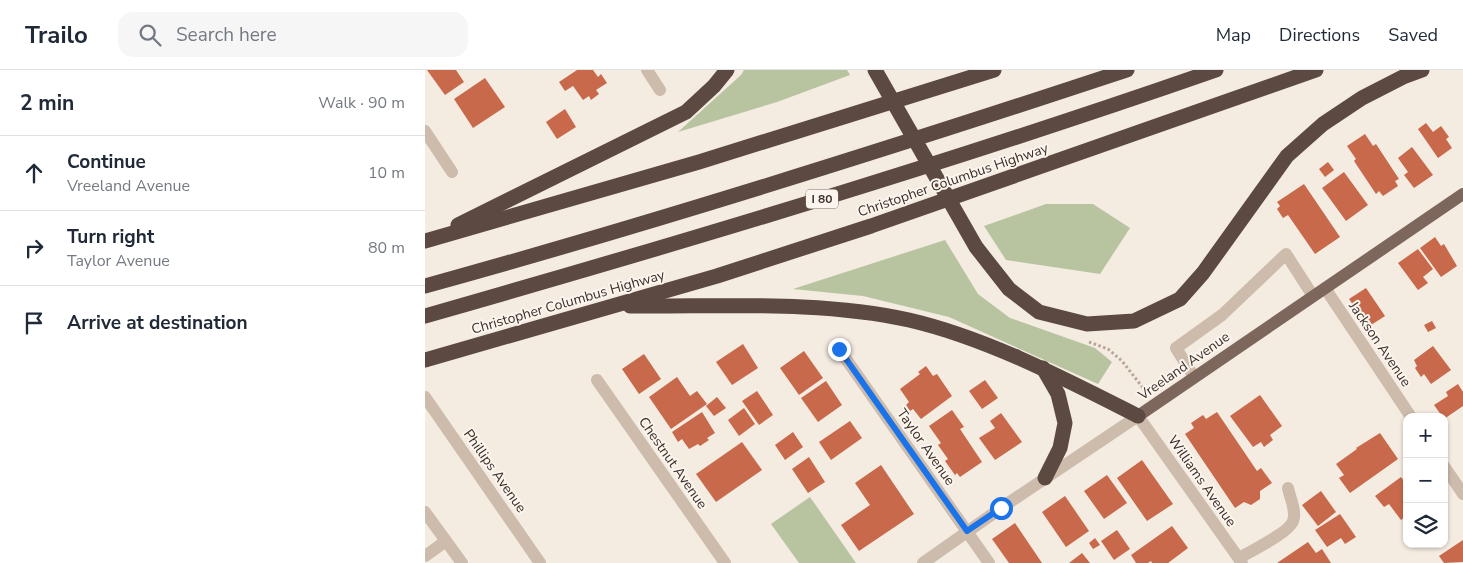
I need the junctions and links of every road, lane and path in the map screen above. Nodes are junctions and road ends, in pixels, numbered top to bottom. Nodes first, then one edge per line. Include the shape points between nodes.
1 (647, 70) edge
2 (727, 70) edge
3 (875, 70) edge
4 (994, 70) edge
5 (1127, 70) edge
6 (1216, 70) edge
7 (1316, 70) edge
8 (1422, 70) edge
9 (660, 90) dead end
10 (425, 131) edge
11 (452, 172) dead end
12 (1463, 194) edge
13 (425, 241) edge
14 (425, 286) edge
15 (1325, 288) junction
16 (1313, 296) junction
17 (613, 306) junction
18 (425, 316) edge
19 (839, 349) dead end
20 (425, 360) edge
21 (1043, 368) junction
22 (1194, 377) junction
23 (597, 380) dead end
24 (425, 397) edge
25 (1408, 413) edge
26 (1138, 416) junction
27 (1448, 472) edge
28 (1045, 478) junction
29 (1288, 488) dead end
30 (1463, 494) edge
31 (425, 512) edge
32 (967, 531) junction
33 (446, 541) junction
34 (425, 556) edge
35 (1240, 561) edge
36 (462, 563) edge
37 (540, 563) edge
38 (725, 563) edge
39 (923, 563) edge
40 (989, 563) edge

1 - 9 street
2 - 13 highway via 686,112
3 - 8 highway via 976,247 1009,289 1039,312 1087,324 1134,321 1180,299 1203,273 1287,156 1323,124 1362,98
4 - 13 highway via 699,162
5 - 14 highway, I 80 via 731,198
6 - 18 highway, Christopher Columbus Highway / I 80 via 764,217
7 - 17 highway, Christopher Columbus Highway via 871,226
10 - 11 street
12 - 15 main road, Vreeland Avenue
15 - 16 main road, Vreeland Avenue
15 - 25 street, Jackson Avenue
16 - 22 main road, Vreeland Avenue
16 - 22 street via 1286,254 1222,315 1176,348
17 - 20 highway, Christopher Columbus Highway
17 - 21 highway via 789,307 879,314 963,336
19 - 32 street, Taylor Avenue
21 - 26 highway
21 - 28 highway via 1058,394 1065,423 1060,448
22 - 26 main road, Vreeland Avenue
23 - 38 street, Chestnut Avenue
24 - 37 street, Phillips Avenue
26 - 28 street, Vreeland Avenue
26 - 35 street, Williams Avenue
27 - 30 street
28 - 32 street, Vreeland Avenue
29 - 35 street via 1293,523
31 - 33 street
32 - 39 street, Vreeland Avenue
32 - 40 street, Taylor Avenue
33 - 34 street
33 - 36 street

